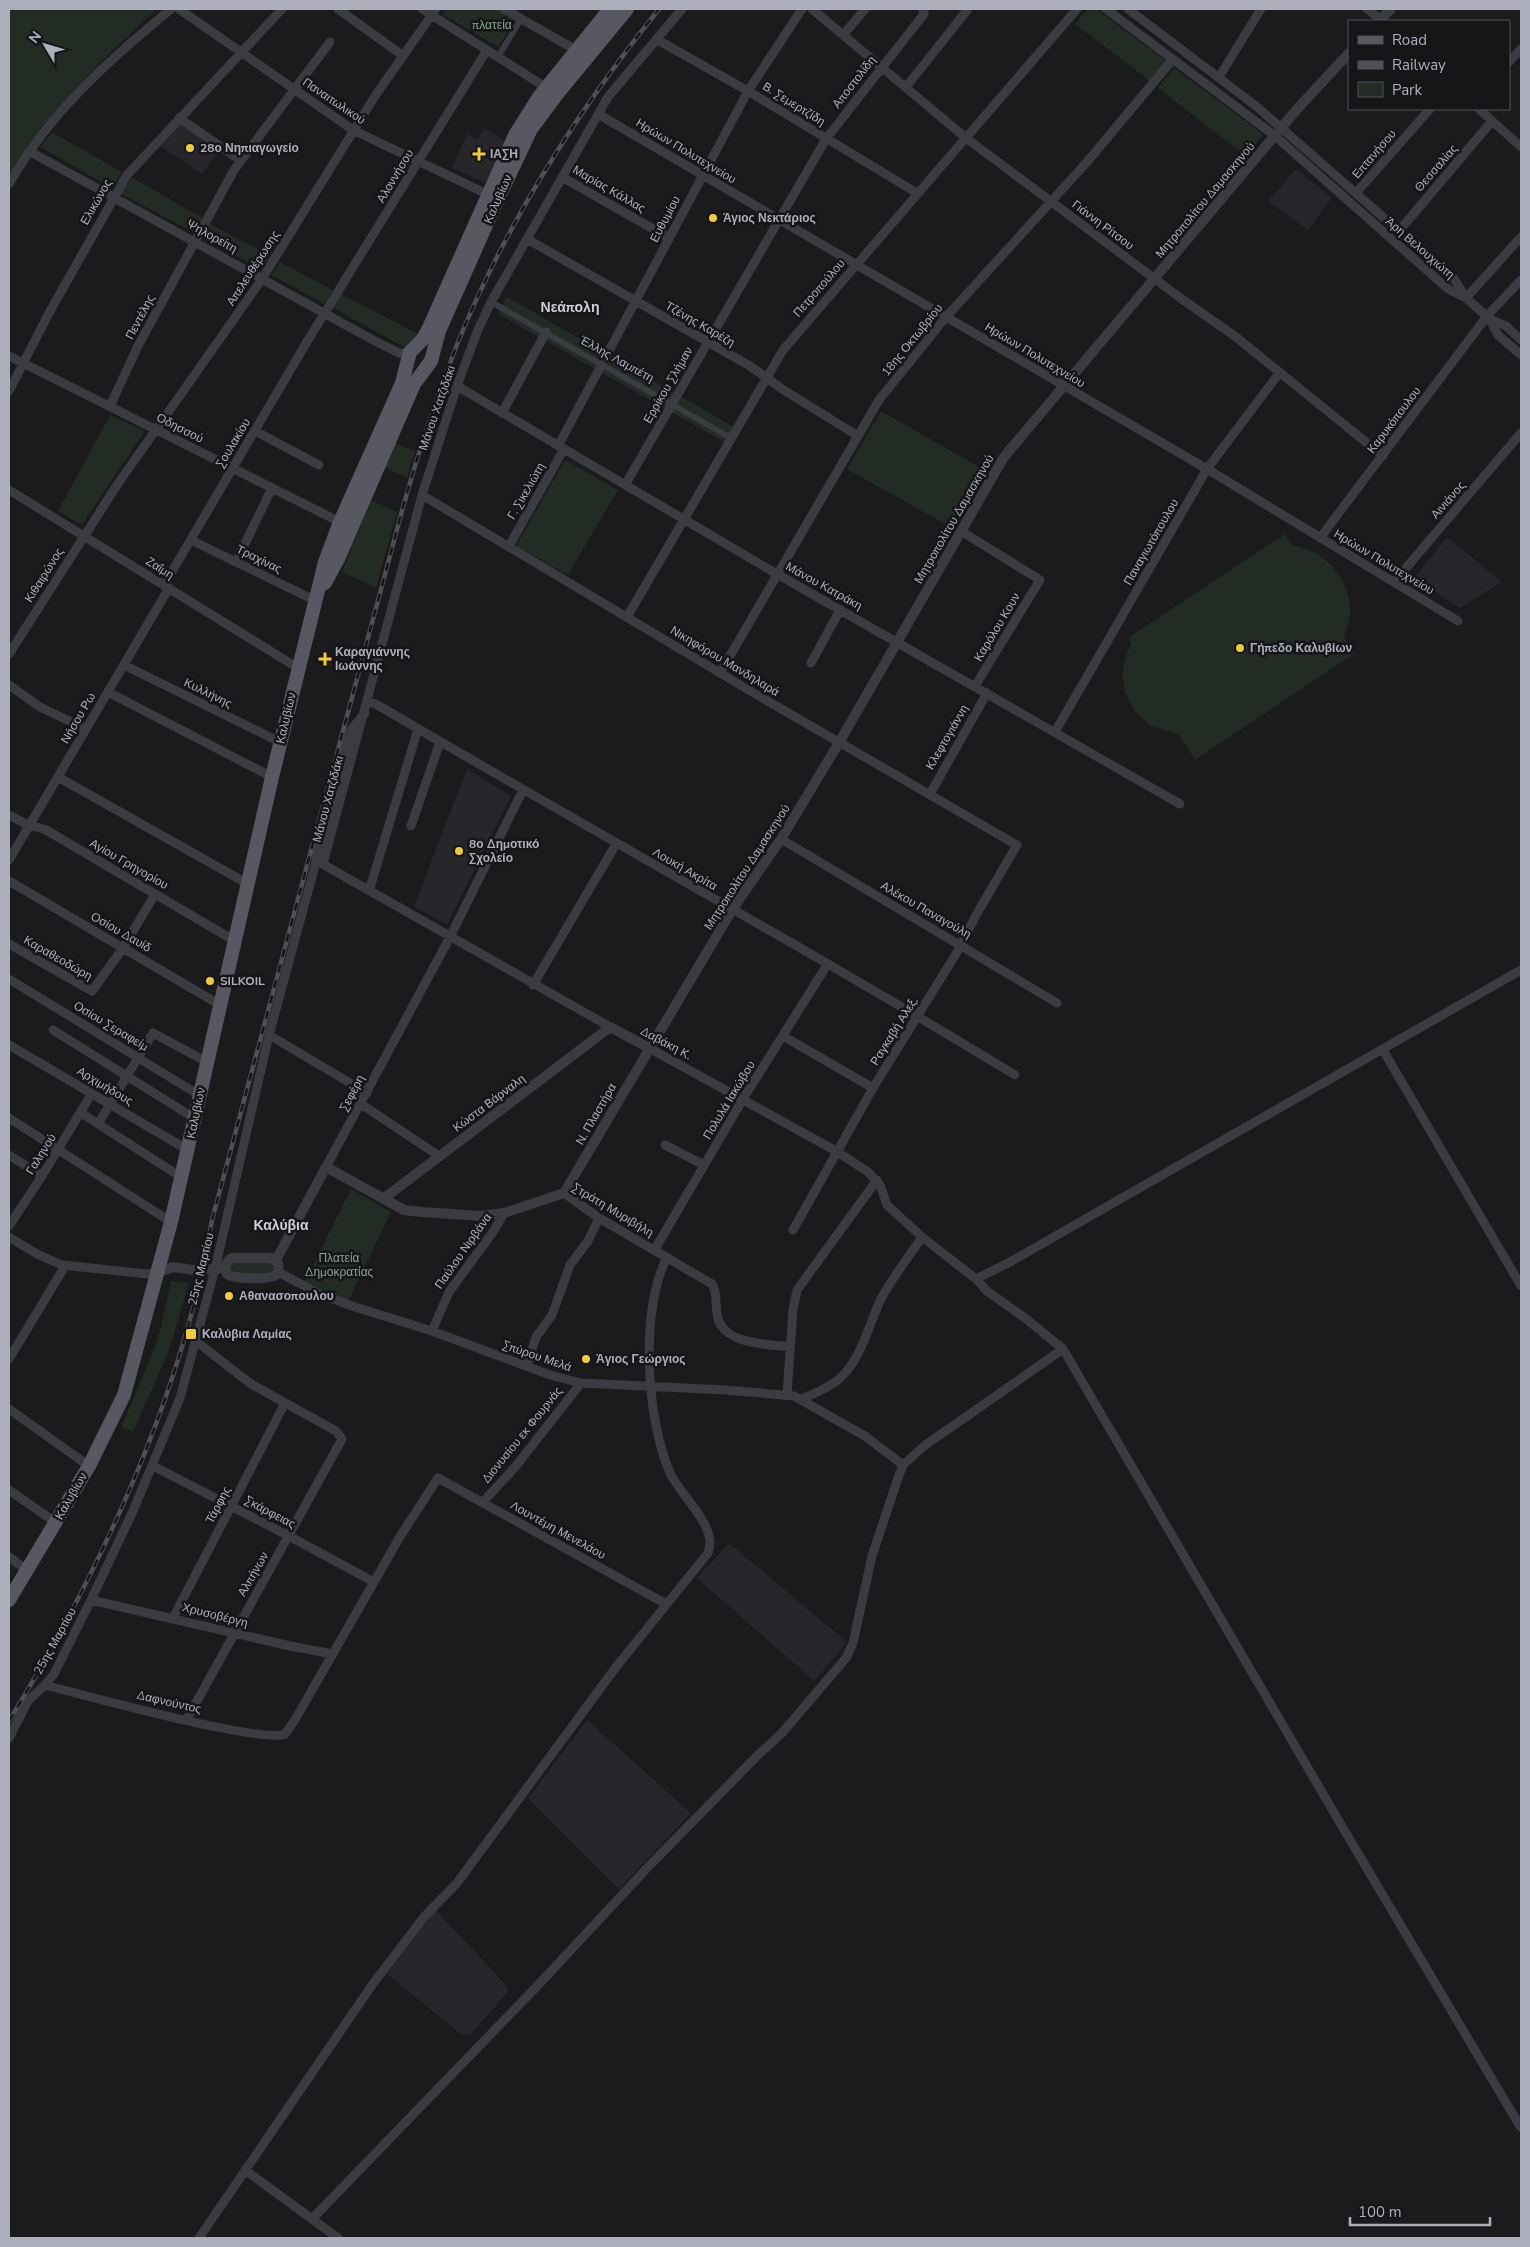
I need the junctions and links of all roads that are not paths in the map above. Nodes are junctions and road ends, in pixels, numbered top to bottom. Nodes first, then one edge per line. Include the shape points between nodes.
1 (171, 9) edge
2 (179, 9) edge
3 (282, 9) edge
4 (338, 9) edge
5 (422, 9) edge
6 (504, 9) edge
7 (610, 9) edge
8 (627, 9) edge
9 (682, 9) edge
10 (802, 9) edge
11 (812, 9) edge
12 (866, 9) edge
13 (968, 9) edge
14 (1077, 9) edge
15 (1106, 9) edge
16 (1128, 9) edge
17 (1262, 9) edge
18 (1367, 9) edge
19 (1391, 9) edge
20 (924, 11) edge
21 (433, 12) edge
22 (521, 19) junction
23 (1380, 20) edge
24 (1382, 20) edge
25 (843, 35) junction
26 (656, 39) junction
27 (330, 42) dead end
28 (1521, 49) edge
29 (487, 50) junction
30 (576, 50) junction
31 (241, 52) junction
32 (1348, 54) edge
33 (402, 55) junction
34 (498, 57) junction
35 (1173, 59) junction
36 (1510, 61) edge
37 (882, 67) junction
38 (1219, 77) junction
39 (906, 87) junction
40 (293, 89) junction
41 (551, 90) junction
42 (748, 91) junction
43 (1429, 110) edge
44 (1480, 110) edge
45 (598, 114) junction
46 (178, 118) junction
47 (1492, 121) junction
48 (353, 130) junction
49 (1278, 132) junction
50 (966, 138) junction
51 (826, 139) junction
52 (1521, 147) edge
53 (29, 151) junction
54 (240, 160) junction
55 (418, 162) junction
56 (702, 175) junction
57 (562, 177) junction
58 (9, 184) edge
59 (917, 193) junction
60 (1356, 193) junction
61 (487, 194) junction
62 (113, 197) junction
63 (1052, 202) junction
64 (778, 220) junction
65 (1399, 231) junction
66 (1521, 237) edge
67 (670, 238) junction
68 (527, 239) junction
69 (194, 241) junction
70 (856, 265) junction
71 (262, 279) junction
72 (1154, 279) junction
73 (1521, 280) edge
74 (1466, 298) junction
75 (636, 301) junction
76 (492, 302) junction
77 (324, 314) junction
78 (946, 317) junction
79 (1489, 318) junction
80 (546, 332) junction
81 (1521, 340) edge
82 (707, 342) junction
83 (411, 353) junction
84 (1521, 355) edge
85 (9, 356) edge
86 (430, 361) junction
87 (22, 362) junction
88 (602, 364) junction
89 (1280, 372) junction
90 (766, 378) junction
91 (457, 386) junction
92 (1062, 386) junction
93 (9, 391) edge
94 (672, 403) junction
95 (110, 406) junction
96 (502, 413) junction
97 (156, 430) junction
98 (255, 431) junction
99 (1521, 433) edge
100 (858, 436) junction
101 (731, 438) junction
102 (561, 447) junction
103 (1383, 456) junction
104 (319, 465) dead end
105 (233, 468) junction
106 (1207, 469) junction
107 (625, 485) junction
108 (272, 488) junction
109 (9, 490) edge
110 (422, 495) junction
111 (683, 518) junction
112 (340, 522) junction
113 (961, 531) junction
114 (84, 536) junction
115 (1320, 538) junction
116 (191, 540) junction
117 (509, 546) junction
118 (236, 562) junction
119 (778, 574) junction
120 (1394, 582) junction
121 (167, 587) junction
122 (316, 601) junction
123 (840, 610) junction
124 (627, 617) junction
125 (1458, 622) dead end
126 (898, 642) junction
127 (9, 654) edge
128 (811, 663) dead end
129 (124, 665) junction
130 (298, 668) junction
131 (720, 673) junction
132 (9, 685) edge
133 (976, 686) junction
134 (108, 692) junction
135 (987, 693) junction
136 (368, 702) junction
137 (86, 729) junction
138 (418, 729) junction
139 (1055, 732) junction
140 (840, 741) junction
141 (280, 742) junction
142 (440, 742) junction
143 (58, 777) junction
144 (272, 777) junction
145 (523, 790) junction
146 (930, 794) junction
147 (1180, 804) dead end
148 (9, 815) edge
149 (30, 824) junction
150 (411, 826) dead end
151 (781, 839) junction
152 (616, 844) junction
153 (1017, 845) joint
154 (9, 860) edge
155 (320, 863) junction
156 (9, 881) edge
157 (248, 884) junction
158 (369, 891) junction
159 (155, 894) junction
160 (732, 910) junction
161 (450, 937) junction
162 (235, 941) junction
163 (9, 944) edge
164 (962, 944) junction
165 (123, 948) junction
166 (827, 965) junction
167 (1521, 970) edge
168 (9, 979) edge
169 (533, 985) junction
170 (1057, 1003) dead end
171 (220, 1005) junction
172 (918, 1016) junction
173 (612, 1028) junction
174 (53, 1030) dead end
175 (269, 1034) junction
176 (783, 1036) junction
177 (9, 1044) edge
178 (649, 1048) junction
179 (1383, 1050) junction
180 (138, 1058) junction
181 (207, 1062) junction
182 (127, 1076) junction
183 (1015, 1076) dead end
184 (873, 1088) junction
185 (367, 1092) junction
186 (92, 1093) junction
187 (200, 1095) junction
188 (743, 1099) junction
189 (111, 1104) junction
190 (361, 1104) junction
191 (81, 1113) junction
192 (9, 1118) edge
193 (194, 1118) junction
194 (98, 1124) junction
195 (665, 1145) dead end
196 (58, 1150) junction
197 (188, 1150) junction
198 (836, 1151) junction
199 (9, 1155) edge
200 (440, 1156) junction
201 (704, 1165) junction
202 (326, 1168) junction
203 (42, 1176) junction
204 (181, 1177) junction
205 (877, 1180) junction
206 (564, 1193) junction
207 (382, 1199) junction
208 (504, 1213) junction
209 (599, 1218) junction
210 (171, 1222) junction
211 (9, 1226) edge
212 (793, 1230) dead end
213 (9, 1237) edge
214 (922, 1237) junction
215 (655, 1249) junction
216 (667, 1257) junction
217 (276, 1260) junction
218 (65, 1266) junction
219 (220, 1268) junction
220 (159, 1272) junction
221 (278, 1272) junction
222 (976, 1279) junction
223 (1521, 1286) edge
224 (432, 1331) junction
225 (197, 1342) junction
226 (790, 1347) junction
227 (1063, 1349) junction
228 (9, 1360) edge
229 (527, 1366) junction
230 (581, 1383) junction
231 (652, 1387) junction
232 (787, 1394) junction
233 (802, 1399) junction
234 (285, 1403) junction
235 (9, 1409) edge
236 (904, 1465) junction
237 (89, 1466) junction
238 (153, 1466) junction
239 (9, 1490) edge
240 (483, 1502) junction
241 (231, 1505) junction
242 (56, 1522) junction
243 (290, 1536) junction
244 (9, 1557) edge
245 (27, 1570) junction
246 (374, 1582) junction
247 (9, 1600) edge
248 (91, 1600) junction
249 (666, 1604) junction
250 (173, 1618) junction
251 (234, 1633) junction
252 (333, 1654) junction
253 (46, 1685) junction
254 (187, 1720) junction
255 (9, 1738) edge
256 (1521, 2128) edge
257 (245, 2170) junction
258 (312, 2219) junction
259 (199, 2238) edge
260 (338, 2238) edge

1 - 53 street via 74,97
2 - 31 street, Παναιτωλικού
3 - 31 street, Ελικώνος
4 - 33 street
5 - 21 street
6 - 22 street
7 - 30 main road, Καλυβίων
8 - 41 main road, Καλυβίων
9 - 26 street, Μάνου Χατζιδάκι
10 - 42 street, Ευθυμίου
11 - 25 street, Γιάννη Ρίτσου
12 - 25 street
13 - 39 street
14 - 50 street, Πετροπούλου
15 - 35 street, Άρη Βελουχιώτη
16 - 38 street, Άρη Βελουχιώτη
17 - 38 street
18 - 23 street
19 - 24 street
20 - 37 street, Αποστολίδη
21 - 29 street
21 - 33 street, Απελευθέρωσης
22 - 30 street
22 - 34 street
25 - 37 street, Γιάννη Ρίτσου
26 - 42 street, Β. Σεμερτζίδη
26 - 45 street, Μάνου Χατζιδάκι
27 - 40 street, Πεντέλης
28 - 36 street
29 - 34 street
29 - 55 street, Αλοννήσου
30 - 41 main road, Καλυβίων
31 - 40 street, Παναιτωλικού
31 - 46 street, Ελικώνος
32 - 49 street, Μητροπολίτου Δαμασκηνού
33 - 48 street, Απελευθέρωσης
34 - 41 street
35 - 49 street, Άρη Βελουχιώτη
35 - 63 street, 18ης Οκτωβρίου
37 - 39 street, Γιάννη Ρίτσου
37 - 51 street, Αποστολίδη
38 - 49 street, Άρη Βελουχιώτη
39 - 50 street, Γιάννη Ρίτσου
40 - 48 street, Παναιτωλικού
40 - 54 street, Πεντέλης
41 - 61 main road, Καλυβίων via 515,136
41 - 86 main road, Καλυβίων via 439,331
42 - 51 street, Β. Σεμερτζίδη
42 - 56 street, Ευθυμίου
43 - 60 street, Επτανήσου
44 - 47 street
45 - 56 street, Ηρώων Πολυτεχνείου
45 - 57 street, Μάνου Χατζιδάκι
46 - 54 street
46 - 62 street, Ελικώνος via 137,163
47 - 52 street
47 - 65 street, Θεσσαλίας
48 - 55 street, Παναιτωλικού
48 - 71 street, Απελευθέρωσης
49 - 60 street, Άρη Βελουχιώτη
49 - 72 street, Μητροπολίτου Δαμασκηνού
49 - 74 street, Άρη Βελουχιώτη via 1448,289
50 - 59 street, Πετροπούλου
50 - 63 street, Γιάννη Ρίτσου
51 - 59 street, Β. Σεμερτζίδη
51 - 64 street, Αποστολίδη
53 - 58 street
53 - 62 street, Ψηλορείτη
54 - 69 street, Πεντέλης
55 - 61 street, Παναιτωλικού
55 - 77 street, Αλοννήσου
56 - 64 street, Ηρώων Πολυτεχνείου
56 - 67 street, Ευθυμίου
57 - 67 street, Μαρίας Κάλλας
57 - 68 street, Μάνου Χατζιδάκι
59 - 70 street, Πετροπούλου
60 - 65 street, Άρη Βελουχιώτη
61 - 83 main road, Καλυβίων via 428,330
62 - 69 street, Ψηλορείτη
62 - 87 street, Ελικώνος
63 - 72 street, Γιάννη Ρίτσου
63 - 78 street, 18ης Οκτωβρίου
64 - 70 street, Ηρώων Πολυτεχνείου
64 - 82 street, Ερρίκου Σλήμαν
65 - 74 street, Άρη Βελουχιώτη via 1455,280
66 - 74 street
67 - 75 street, Ευθυμίου
68 - 75 street, Τζένης Καρέζη
68 - 76 street, Μάνου Χατζιδάκι
69 - 71 street, Ψηλορείτη
69 - 95 street, Πεντέλης
70 - 78 street, Ηρώων Πολυτεχνείου
70 - 90 street, Πετροπούλου via 790,342
71 - 77 street, Ψηλορείτη
71 - 97 street, Απελευθέρωσης
72 - 89 street, Γιάννη Ρίτσου
72 - 92 street, Μητροπολίτου Δαμασκηνού
73 - 79 street, Καρυκόπουλου
74 - 79 street
75 - 82 street, Τζένης Καρέζη
75 - 88 street, Ευθυμίου
76 - 80 street, Έλλης Λαμπέτη
76 - 91 street, Μάνου Χατζιδάκι
77 - 83 street, Ψηλορείτη via 392,350
77 - 98 street, Σουλακίου
78 - 92 street, Ηρώων Πολυτεχνείου
78 - 100 street, 18ης Οκτωβρίου via 880,400
79 - 81 street via 1506,326
79 - 84 street via 1498,335
79 - 103 street, Καρυκόπουλου
80 - 88 street, Έλλης Λαμπέτη
80 - 96 street
82 - 90 street, Τζένης Καρέζη
82 - 94 street, Ερρίκου Σλήμαν
83 - 86 main road via 421,346 427,348
83 - 86 main road via 411,364 416,368 424,368
83 - 112 main road, Καλυβίων via 402,383
85 - 87 street, Οδησσού
86 - 122 main road, Καλυβίων via 414,384 338,559
87 - 93 street, Ελικώνος
87 - 95 street, Οδησσού
88 - 94 street, Έλλης Λαμπέτη
88 - 102 street, Ευθυμίου
89 - 103 street, Γιάννη Ρίτσου
89 - 106 street, Παναγιωτόπουλου
90 - 100 street, Τζένης Καρέζη
90 - 101 street, Πετροπούλου
91 - 96 street, Μάνου Κατράκη
91 - 110 street, Μάνου Χατζιδάκι
92 - 106 street, Ηρώων Πολυτεχνείου
92 - 113 street, Μητροπολίτου Δαμασκηνού via 1004,457
94 - 101 street, Έλλης Λαμπέτη
94 - 107 street, Ερρίκου Σλήμαν
95 - 97 street, Οδησσού
96 - 102 street, Μάνου Κατράκη
97 - 105 street, Οδησσού
97 - 114 street, Απελευθέρωσης
98 - 104 street
98 - 105 street, Σουλακίου
99 - 120 street, Αινιάνος
100 - 119 street, 18ης Οκτωβρίου
101 - 111 street, Πετροπούλου
102 - 107 street, Μάνου Κατράκη
102 - 117 street, Γ. Σικελιώτη
103 - 115 street, Καρυκόπουλου
105 - 108 street, Οδησσού
105 - 116 street, Σουλακίου
106 - 115 street, Ηρώων Πολυτεχνείου
106 - 139 street, Παναγιωτόπουλου
107 - 111 street, Μάνου Κατράκη
108 - 112 street, Οδησσού
108 - 118 street
109 - 114 street, Ζαΐμη
110 - 117 street, Νικηφόρου Μανδηλαρά
110 - 136 street, Μάνου Χατζιδάκι
111 - 119 street, Μάνου Κατράκη
111 - 124 street, Πετροπούλου
112 - 122 main road, Καλυβίων via 325,562
113 - 126 street, Μητροπολίτου Δαμασκηνού
113 - 133 street, Καρόλου Κουν via 1040,580
114 - 121 street, Ζαΐμη
114 - 127 street, Κιθαιρώνος
115 - 120 street, Ηρώων Πολυτεχνείου
116 - 118 street, Τραχίνας
116 - 121 street, Σουλακίου
117 - 124 street, Νικηφόρου Μανδηλαρά
118 - 122 street, Τραχίνας
119 - 123 street, Μάνου Κατράκη
119 - 131 street, 18ης Οκτωβρίου
120 - 125 street, Ηρώων Πολυτεχνείου
121 - 129 street, Νήσου Ρω
121 - 130 street, Ζαΐμη
122 - 130 main road, Καλυβίων
123 - 126 street, Μάνου Κατράκη
123 - 128 street
124 - 131 street, Νικηφόρου Μανδηλαρά
126 - 133 street, Μάνου Κατράκη
126 - 140 street, Μητροπολίτου Δαμασκηνού
129 - 134 street, Νήσου Ρω
129 - 141 street, Κυλλήνης
130 - 141 main road, Καλυβίων
131 - 140 street, Νικηφόρου Μανδηλαρά
132 - 137 street via 40,707
133 - 135 street, Μάνου Κατράκη
134 - 137 street, Νήσου Ρω
134 - 144 street
135 - 139 street, Μάνου Κατράκη
135 - 146 street, Κλεφτογιάννη
136 - 138 street, Λουκή Ακρίτα
136 - 155 street, Μάνου Χατζιδάκι
137 - 143 street, Νήσου Ρω
138 - 142 street, Λουκή Ακρίτα
138 - 158 street
139 - 147 street, Μάνου Κατράκη
140 - 146 street, Νικηφόρου Μανδηλαρά
140 - 151 street, Μητροπολίτου Δαμασκηνού
141 - 144 main road, Καλυβίων
142 - 145 street, Λουκή Ακρίτα
142 - 150 street
143 - 149 street, Νήσου Ρω
143 - 157 street
144 - 157 main road, Καλυβίων
145 - 152 street, Λουκή Ακρίτα
145 - 161 street, Σεφέρη
146 - 153 street, Νικηφόρου Μανδηλαρά
148 - 149 street, Αγίου Γρηγορίου
149 - 154 street, Νήσου Ρω
149 - 159 street, Αγίου Γρηγορίου via 46,830
151 - 160 street, Μητροπολίτου Δαμασκηνού
151 - 164 street, Αλέκου Παναγούλη
152 - 160 street, Λουκή Ακρίτα
152 - 169 street
153 - 164 street, Ραγκαβή Αλεξ,
155 - 158 street, Δαβάκη Κ.
155 - 175 street, 25ης Μαρτίου
156 - 165 street, Οσίου Δαυίδ
157 - 162 main road, Καλυβίων
158 - 161 street, Δαβάκη Κ.
159 - 162 street, Αγίου Γρηγορίου
159 - 165 street
160 - 166 street, Λουκή Ακρίτα
160 - 178 street, Μητροπολίτου Δαμασκηνού
161 - 169 street, Δαβάκη Κ.
161 - 185 street, Σεφέρη
162 - 171 main road, Καλυβίων
163 - 165 street, Καραθεοδώρη via 90,991 95,989
164 - 170 street, Αλέκου Παναγούλη
164 - 172 street, Ραγκαβή Αλεξ,
165 - 171 street, Οσίου Δαυίδ
166 - 172 street, Λουκή Ακρίτα
166 - 176 street, Πολυλά Ιακώβου
167 - 179 street
168 - 180 street, Οσίου Σεραφείμ
169 - 173 street, Δαβάκη Κ.
171 - 181 main road, Καλυβίων
172 - 183 street, Λουκή Ακρίτα
172 - 184 street, Ραγκαβή Αλεξ,
173 - 178 street, Δαβάκη Κ.
173 - 200 street, Κώστα Βάρναλη
174 - 182 street
175 - 185 street
175 - 219 street, 25ης Μαρτίου
176 - 184 street
176 - 188 street, Πολυλά Ιακώβου
177 - 186 street, Αρχιμήδους
178 - 188 street, Δαβάκη Κ.
178 - 206 street, Ν. Πλαστήρα
179 - 222 street
179 - 223 street
180 - 181 street via 155,1033
180 - 182 street
180 - 187 street, Οσίου Σεραφείμ
181 - 187 main road, Καλυβίων
182 - 189 street
182 - 193 street
184 - 198 street, Ραγκαβή Αλεξ,
185 - 190 street, Σεφέρη
186 - 189 street, Αρχιμήδους
186 - 191 street, Γαληνού
187 - 193 main road, Καλυβίων
188 - 198 street, Δαβάκη Κ.
188 - 201 street, Πολυλά Ιακώβου
189 - 194 street
189 - 197 street, Αρχιμήδους
190 - 200 street
190 - 202 street, Σεφέρη
191 - 194 street
191 - 196 street, Γαληνού
192 - 196 street
193 - 197 main road, Καλυβίων
194 - 204 street
195 - 201 street
196 - 203 street, Γαληνού
196 - 210 street
197 - 204 main road, Καλυβίων
198 - 205 street, Δαβάκη Κ.
198 - 212 street, Ραγκαβή Αλεξ,
199 - 203 street
200 - 207 street, Κώστα Βάρναλη
201 - 215 street, Πολυλά Ιακώβου
202 - 207 street, Στράτη Μυριβήλη
202 - 217 street, Σεφέρη
203 - 211 street, Γαληνού
204 - 210 main road, Καλυβίων
205 - 214 street via 887,1205
205 - 226 street via 798,1290 794,1298
206 - 208 street, Στράτη Μυριβήλη
206 - 209 street, Στράτη Μυριβήλη
207 - 208 street, Στράτη Μυριβήλη via 412,1211 462,1215
208 - 224 street, Παύλου Νιρβάνα via 449,1292
209 - 215 street, Στράτη Μυριβήλη
209 - 229 street via 588,1241 570,1265 552,1315 536,1337
210 - 220 main road, Καλυβίων
213 - 218 street via 36,1254
214 - 222 street
214 - 233 street via 880,1300 864,1342 840,1379
215 - 216 street, Στράτη Μυριβήλη
216 - 226 street, Στράτη Μυριβήλη via 712,1284 720,1325 731,1336
216 - 231 street via 658,1278 653,1304
217 - 219 street via 232,1258
217 - 221 street
218 - 220 street via 148,1274
218 - 228 street
219 - 220 street via 193,1270 173,1267
219 - 221 street via 233,1277 270,1277
219 - 225 street, 25ης Μαρτίου
220 - 237 main road, Καλυβίων via 124,1395
221 - 224 street, Σπύρου Μελά via 328,1297
222 - 227 street
224 - 229 street, Σπύρου Μελά
225 - 234 street via 251,1384
225 - 238 street, 25ης Μαρτίου via 180,1398
226 - 232 street
227 - 236 street via 924,1446
227 - 256 street
229 - 230 street, Σπύρου Μελά
230 - 231 street, Σπύρου Μελά
230 - 240 street, Διονυσίου εκ Φουρνάς via 516,1466
231 - 232 street, Σπύρου Μελά
231 - 249 street via 655,1425 670,1471 701,1519 710,1544 705,1556
232 - 233 street, Σπύρου Μελά
233 - 236 street, Σπύρου Μελά via 865,1436
234 - 241 street, Τάρφης
234 - 243 street, Αλπήνων via 336,1431 342,1439
235 - 237 street
236 - 258 street via 872,1556 846,1658 782,1733 648,1867
237 - 242 main road, Καλυβίων
238 - 241 street, Σκάρφειας
238 - 248 street, 25ης Μαρτίου
239 - 242 street
240 - 246 street, Λουντέμη Μενελάου via 438,1478
240 - 249 street, Λουντέμη Μενελάου
241 - 243 street, Σκάρφειας
241 - 250 street, Τάρφης
242 - 245 main road, Καλυβίων
243 - 246 street, Σκάρφειας
243 - 251 street, Αλπήνων
244 - 245 street
245 - 247 main road, Καλυβίων
246 - 252 street
248 - 250 street, Χρυσοβέργη
248 - 253 street, 25ης Μαρτίου
249 - 257 street via 457,1883 400,1948
250 - 251 street, Χρυσοβέργη
251 - 252 street, Χρυσοβέργη
251 - 254 street, Αλπήνων
252 - 254 street, Δαφνούντος via 287,1732 281,1735 270,1736
253 - 254 street, Δαφνούντος
253 - 255 street, 25ης Μαρτίου via 28,1701
257 - 258 street
257 - 259 street
258 - 260 street

